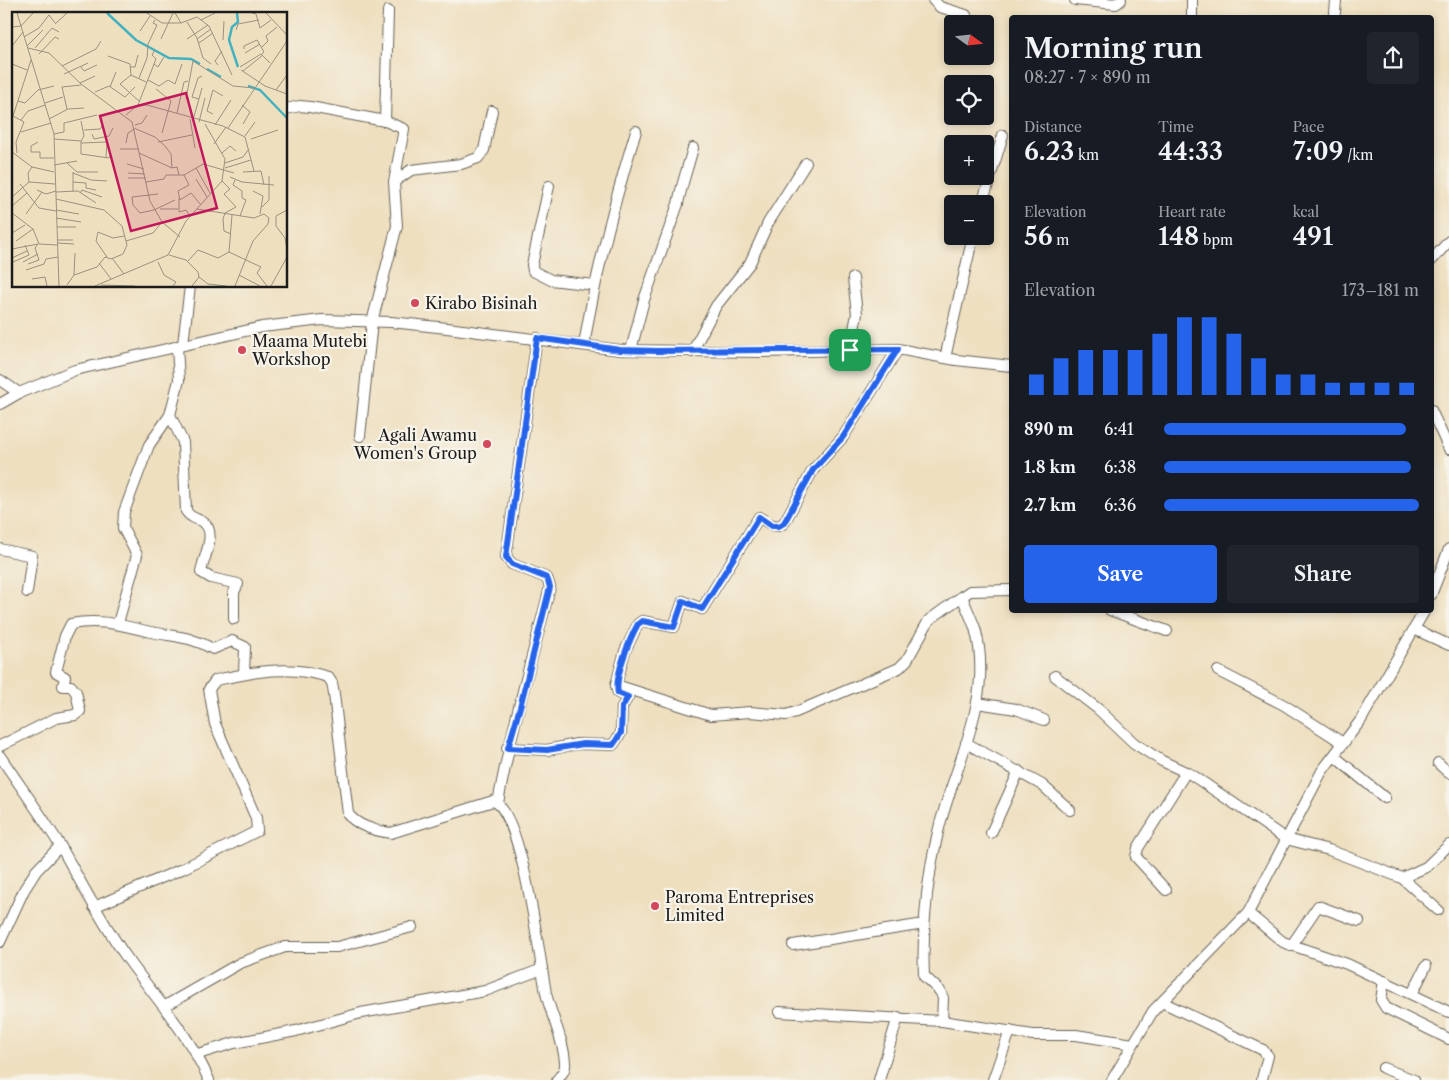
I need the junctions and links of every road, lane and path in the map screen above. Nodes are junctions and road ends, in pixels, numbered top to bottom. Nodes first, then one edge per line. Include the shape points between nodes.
1 (933, 0) edge
2 (1075, 0) edge
3 (1121, 0) edge
4 (1192, 0) edge
5 (1336, 0) edge
6 (388, 11) dead end
7 (1335, 14) dead end
8 (966, 15) dead end
9 (1192, 15) edge
10 (288, 109) edge
11 (492, 111) dead end
12 (385, 121) junction
13 (636, 131) dead end
14 (1003, 135) dead end
15 (694, 148) dead end
16 (806, 163) dead end
17 (394, 182) junction
18 (549, 186) dead end
19 (985, 195) edge
20 (1449, 241) edge
21 (971, 245) edge
22 (1434, 258) edge
23 (853, 278) dead end
24 (594, 285) junction
25 (190, 288) edge
26 (372, 322) junction
27 (537, 338) junction
28 (180, 345) junction
29 (584, 345) junction
30 (898, 349) junction
31 (631, 350) junction
32 (850, 350) junction
33 (692, 352) junction
34 (945, 358) junction
35 (1009, 366) edge
36 (0, 380) edge
37 (19, 393) junction
38 (0, 404) edge
39 (170, 415) junction
40 (1434, 416) edge
41 (360, 436) dead end
42 (1448, 443) edge
43 (0, 549) edge
44 (1449, 549) edge
45 (1434, 587) edge
46 (1009, 590) edge
47 (27, 592) dead end
48 (962, 596) junction
49 (1118, 613) edge
50 (1423, 613) edge
51 (234, 619) dead end
52 (118, 623) junction
53 (1414, 629) junction
54 (1167, 631) dead end
55 (1449, 645) edge
56 (1218, 671) dead end
57 (244, 674) junction
58 (1055, 676) dead end
59 (616, 686) junction
60 (977, 703) junction
61 (1044, 720) dead end
62 (966, 743) junction
63 (1343, 744) junction
64 (0, 746) edge
65 (508, 748) junction
66 (0, 756) edge
67 (1334, 756) junction
68 (1438, 763) dead end
69 (1019, 771) junction
70 (1186, 772) junction
71 (1449, 773) edge
72 (1385, 798) dead end
73 (498, 803) junction
74 (1070, 810) dead end
75 (991, 833) dead end
76 (1286, 839) junction
77 (60, 846) junction
78 (1449, 846) edge
79 (1402, 878) junction
80 (1166, 890) dead end
81 (94, 907) junction
82 (1438, 910) dead end
83 (1248, 913) junction
84 (1359, 921) dead end
85 (924, 924) junction
86 (412, 927) dead end
87 (0, 942) edge
88 (793, 944) dead end
89 (1291, 946) junction
90 (1426, 966) dead end
91 (542, 969) junction
92 (1384, 981) junction
93 (1412, 994) junction
94 (1162, 1002) junction
95 (165, 1006) junction
96 (779, 1012) dead end
97 (1449, 1012) edge
98 (898, 1017) junction
99 (942, 1020) junction
100 (1010, 1031) junction
101 (1449, 1039) edge
102 (1133, 1044) junction
103 (198, 1054) junction
104 (1383, 1068) dead end
105 (1262, 1079) dead end
106 (209, 1080) edge
107 (557, 1080) edge
108 (879, 1080) edge
109 (993, 1080) edge
110 (1113, 1080) edge
111 (1414, 1080) edge

1 - 8 street via 940,7
2 - 3 street via 1116,4
4 - 9 street
5 - 7 street
6 - 12 street
10 - 12 street via 310,107
11 - 17 street via 484,150 478,158 461,164 411,170
12 - 17 street via 404,129
13 - 24 street
14 - 19 street
15 - 31 street
16 - 33 street via 768,222 750,263 716,306
17 - 26 street via 397,226
18 - 24 street via 533,271 555,280
20 - 22 street
21 - 34 street
23 - 32 street via 857,314
24 - 29 street
25 - 28 street
26 - 27 street
26 - 28 street via 292,322
26 - 41 street
27 - 29 street
27 - 65 street via 506,557 512,564 547,578 550,587
28 - 37 street via 75,370
28 - 39 street via 178,380
29 - 31 street
30 - 32 street
30 - 34 street
30 - 59 street via 843,437 813,470 784,523 772,526 759,517 702,609 683,601 674,627 642,621 638,624 625,651
31 - 33 street
32 - 33 street
34 - 35 street
36 - 37 street
37 - 38 street
39 - 51 street via 183,442 186,511 206,525 210,533 201,572 211,578 238,584 234,592
39 - 52 street via 150,445 124,512 123,528 137,555
40 - 42 street
43 - 47 street via 32,556
44 - 45 street
46 - 48 street via 977,590
48 - 59 street via 929,620 907,660 899,668 786,715 750,712 711,715
48 - 60 street via 975,629 979,653
49 - 54 street
50 - 53 street
52 - 57 street via 191,638 213,649 232,641 245,647
52 - 64 street via 75,624 67,630 56,672 65,677 63,686 71,686 76,692 80,711 56,718
53 - 55 street
53 - 63 street via 1361,720
56 - 63 street via 1284,705
57 - 73 street via 283,669 328,677 332,682 348,814 359,824 391,833
57 - 81 street via 216,680 209,689 212,714 256,818 257,831 182,869
58 - 70 street via 1098,709 1134,743
59 - 65 street via 618,693 628,697 622,707 621,733 613,745 583,744 547,750
60 - 61 street via 1016,709
60 - 62 street
62 - 69 street
62 - 85 street via 938,831
63 - 67 street
65 - 73 street
66 - 77 street
67 - 72 street
67 - 76 street via 1322,771
68 - 71 street
69 - 74 street via 1042,785
69 - 75 street
70 - 76 street
70 - 80 street via 1138,848 1136,857
73 - 91 street via 510,821 522,862
76 - 79 street via 1329,850
76 - 83 street
77 - 81 street
77 - 87 street via 24,890
78 - 79 street via 1426,867
79 - 82 street
81 - 95 street via 126,958
83 - 89 street
83 - 94 street
84 - 89 street via 1318,906
85 - 88 street
85 - 99 street via 924,976 943,998
86 - 95 street via 337,947 285,947 240,963
89 - 92 street via 1336,959
90 - 93 street
91 - 103 street via 485,991 360,1013
91 - 107 street via 566,1065
92 - 93 street
92 - 101 street via 1381,1000 1386,1008
93 - 97 street
94 - 102 street
94 - 105 street via 1263,1050 1268,1056
95 - 103 street
96 - 98 street
98 - 99 street
98 - 108 street
99 - 100 street
100 - 102 street via 1045,1036 1076,1035
100 - 109 street
102 - 110 street
103 - 106 street
104 - 111 street

